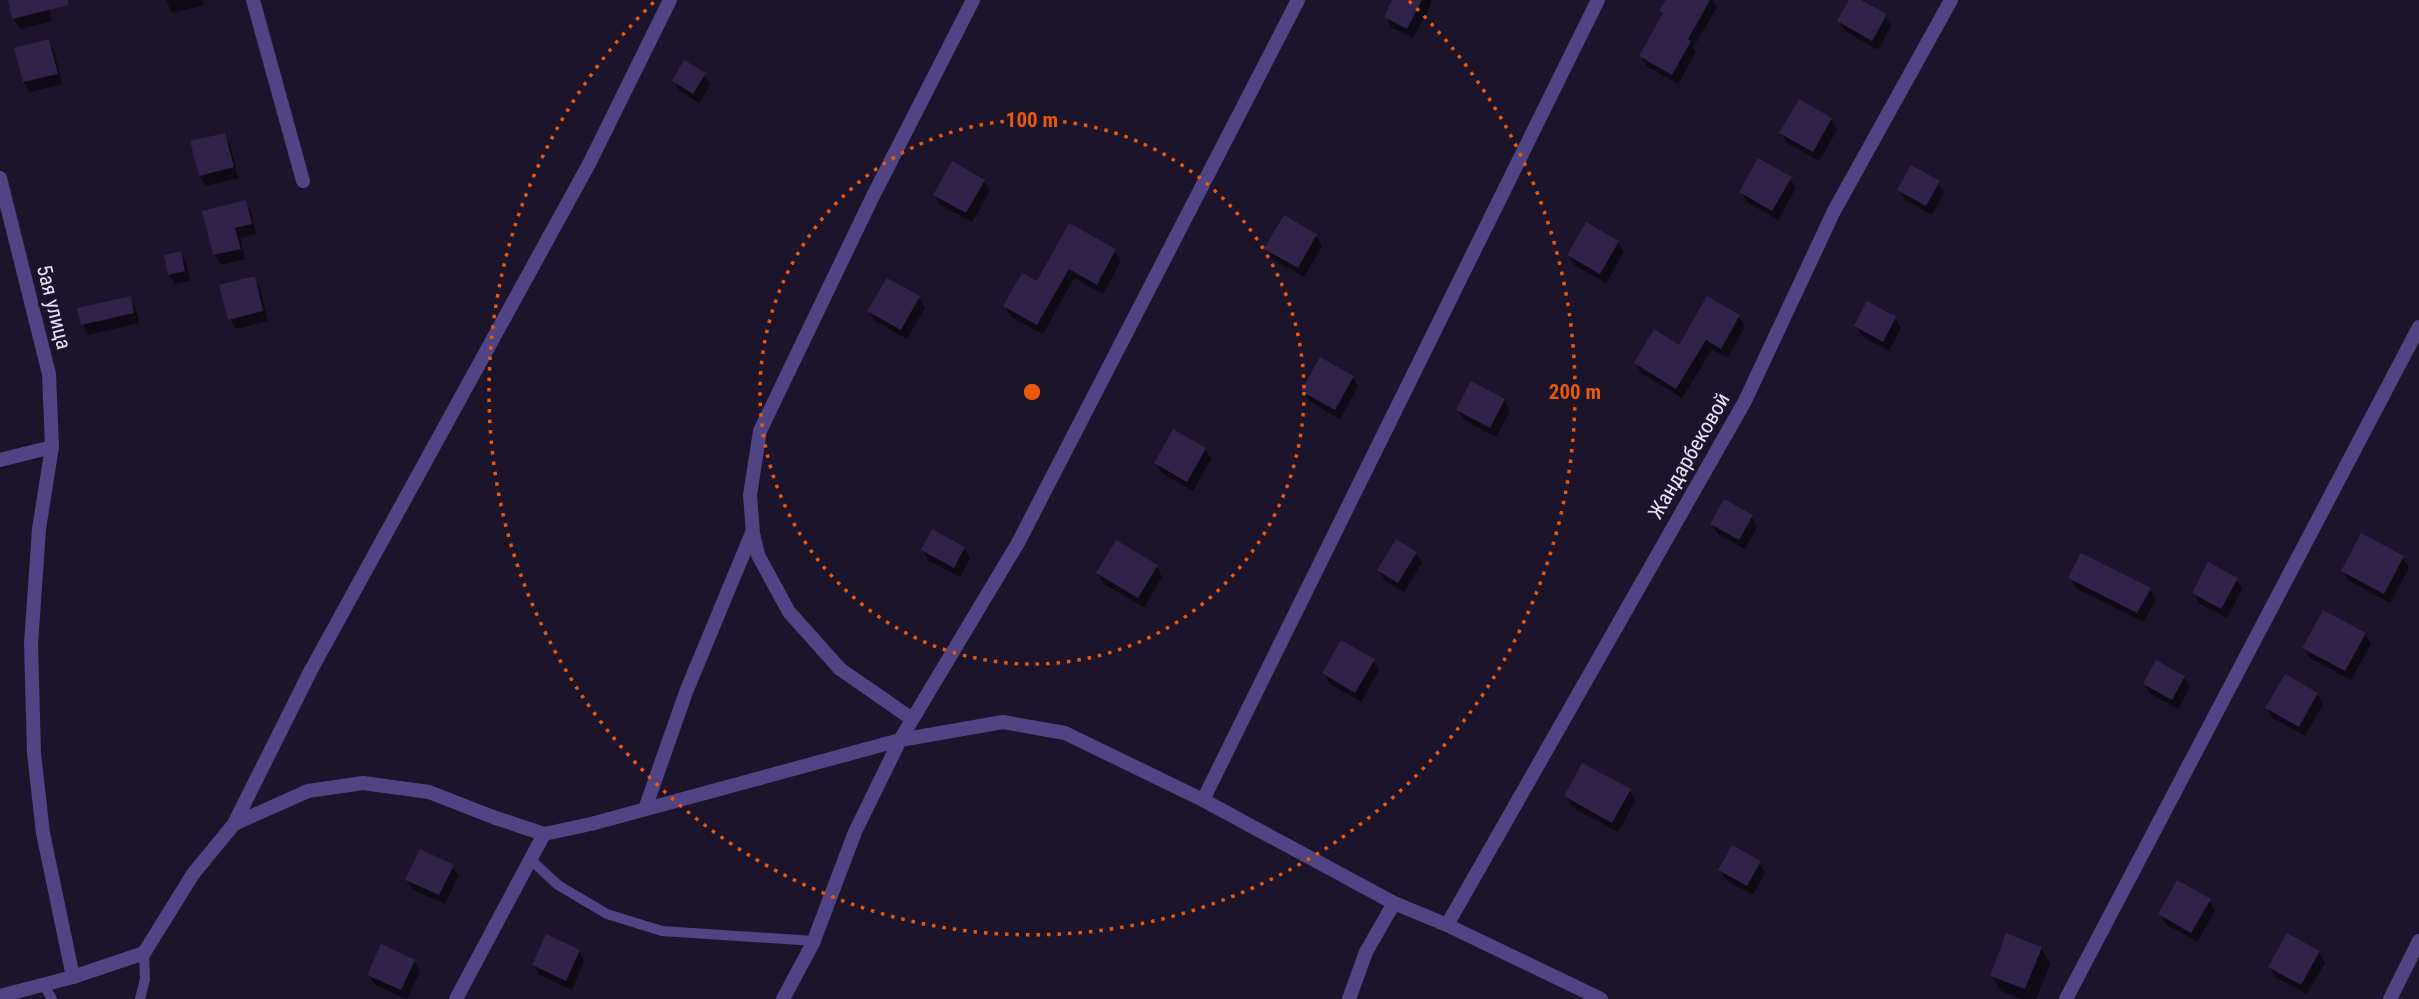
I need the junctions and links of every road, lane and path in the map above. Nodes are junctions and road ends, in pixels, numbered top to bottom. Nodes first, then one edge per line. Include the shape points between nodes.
1 (253, 0) edge
2 (670, 0) edge
3 (973, 0) edge
4 (1297, 0) edge
5 (1598, 0) edge
6 (1951, 0) edge
7 (0, 178) edge
8 (303, 181) dead end
9 (2419, 327) edge
10 (52, 447) junction
11 (0, 460) edge
12 (752, 533) junction
13 (912, 719) junction
14 (900, 740) junction
15 (1203, 800) junction
16 (645, 809) junction
17 (234, 824) junction
18 (544, 834) junction
19 (531, 860) junction
20 (1394, 903) junction
21 (1447, 925) junction
22 (814, 941) junction
23 (2419, 941) edge
24 (144, 953) junction
25 (73, 977) junction
26 (44, 984) junction
27 (0, 996) edge
28 (52, 999) edge
29 (141, 999) edge
30 (456, 999) edge
31 (783, 999) edge
32 (1349, 999) edge
33 (1601, 999) edge
34 (2066, 999) edge
35 (2390, 999) edge

1 - 8 street
2 - 17 street via 589,164 311,670
3 - 12 street via 760,432 750,495
4 - 13 street via 1018,543
5 - 15 street
6 - 21 street, Жандарбековой via 1834,211 1745,401
7 - 10 street, 5ая улица via 49,374
9 - 34 street
10 - 11 street
10 - 25 street, 5ая улица via 39,529 31,645 33,740 43,833
12 - 13 street via 758,555 789,612 840,669
12 - 16 street via 686,692
13 - 14 street
14 - 15 street via 1003,722 1065,733
14 - 16 street
14 - 22 street via 855,832
15 - 20 street
16 - 18 street
17 - 18 street via 308,791 363,783 429,792
17 - 24 street via 193,874
18 - 19 street
19 - 22 lane via 558,885 607,914 663,931
19 - 30 street
20 - 21 street
20 - 32 street via 1366,952
21 - 33 street
22 - 31 street
23 - 35 street
24 - 25 street
24 - 29 lane
25 - 26 street
26 - 27 street
26 - 28 lane

